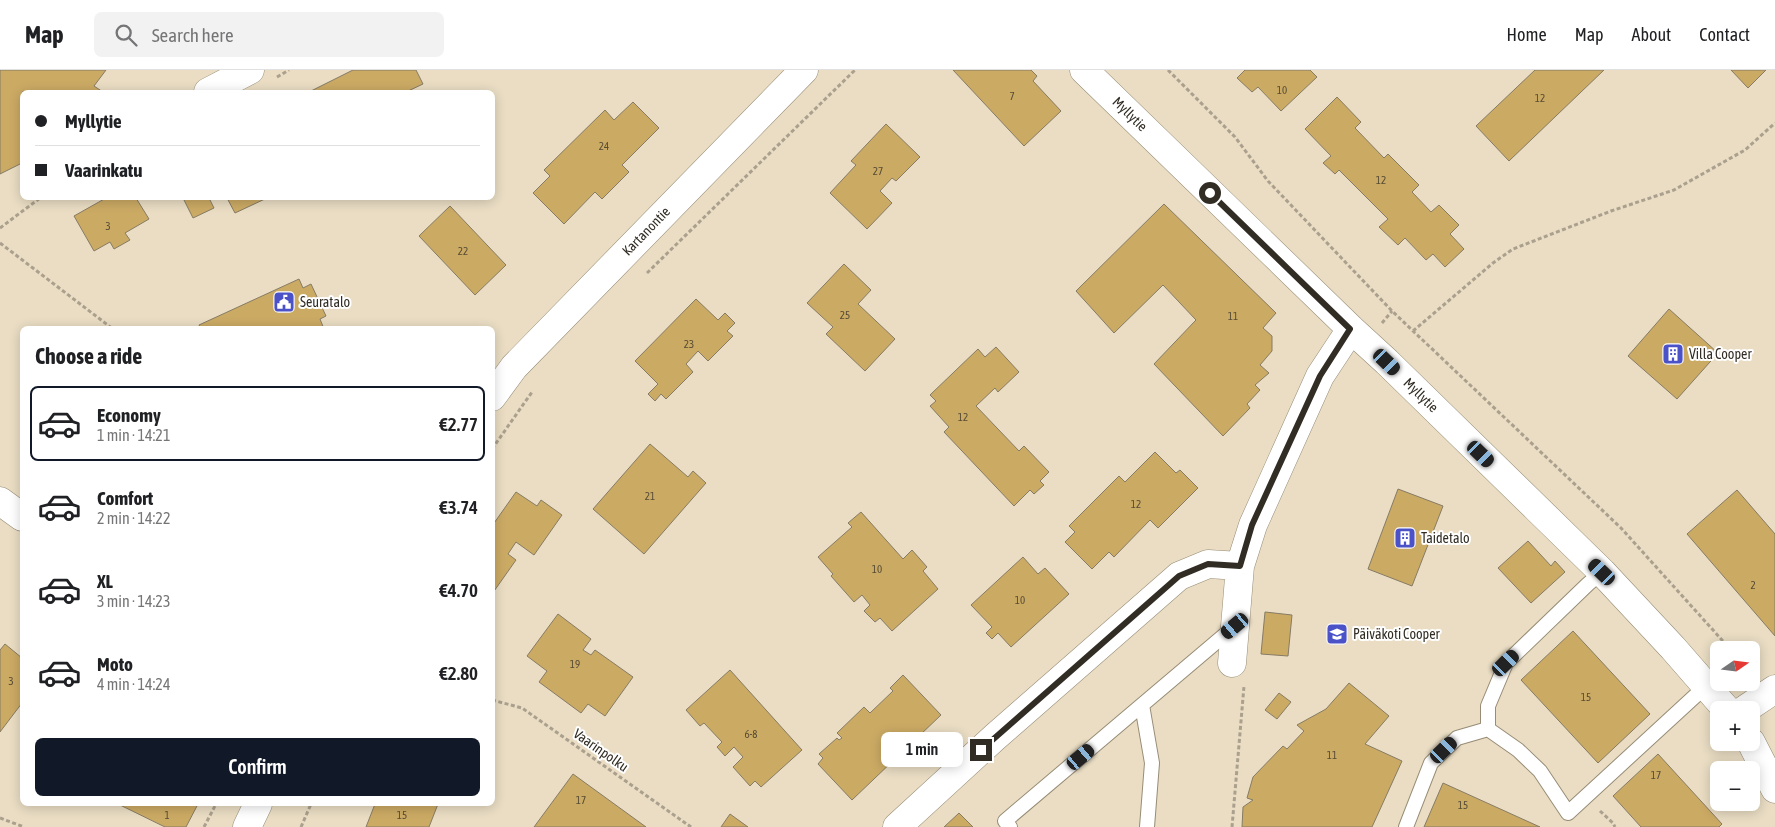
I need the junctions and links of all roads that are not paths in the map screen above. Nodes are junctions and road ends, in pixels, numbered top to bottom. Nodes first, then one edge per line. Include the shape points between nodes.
1 (250, 70) edge
2 (804, 70) edge
3 (1084, 70) edge
4 (212, 90) edge
5 (1350, 329) junction
6 (495, 393) edge
7 (0, 501) edge
8 (20, 516) edge
9 (1240, 566) junction
10 (1602, 572) junction
11 (1235, 626) junction
12 (1232, 663) dead end
13 (1706, 686) junction
14 (1775, 689) edge
15 (1719, 701) edge
16 (1757, 701) edge
17 (1142, 705) junction
18 (1488, 729) junction
19 (1756, 751) edge
20 (1775, 789) edge
21 (257, 806) edge
22 (247, 827) edge
23 (896, 827) edge
24 (1010, 827) edge
25 (1147, 827) edge
26 (1406, 827) edge

1 - 4 street
2 - 6 street, Kartanontie via 514,367
3 - 5 street, Myllytie
5 - 9 street via 1320,376 1252,525
5 - 10 street, Myllytie
7 - 8 street
9 - 11 street
9 - 23 street via 1208,564 1179,576
10 - 13 street, Myllytie
10 - 18 lane via 1506,663 1488,706
11 - 12 street
11 - 17 lane
13 - 15 street, Myllytie
13 - 18 lane via 1568,813 1540,771 1518,750
14 - 16 street
17 - 24 lane via 1005,821
17 - 25 lane via 1152,763
18 - 26 lane via 1457,738 1431,763
19 - 20 street
21 - 22 street

